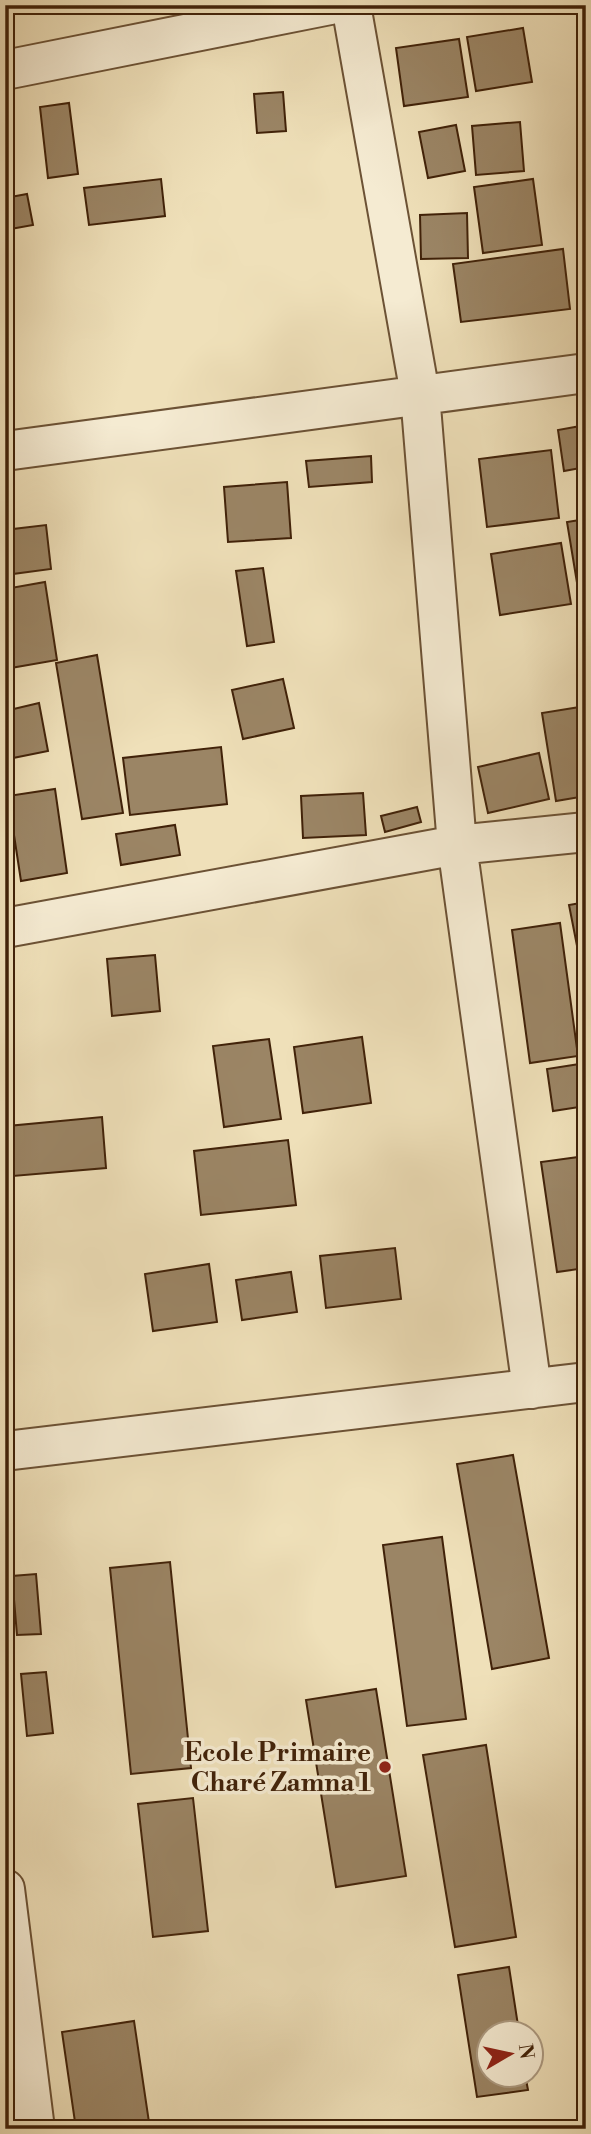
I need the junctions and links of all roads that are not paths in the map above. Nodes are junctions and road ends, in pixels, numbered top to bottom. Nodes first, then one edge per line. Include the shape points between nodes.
1 (330, 5) edge
2 (351, 5) edge
3 (5, 70) edge
4 (586, 373) edge
5 (421, 394) junction
6 (5, 451) edge
7 (586, 832) edge
8 (457, 845) junction
9 (5, 929) edge
10 (586, 1382) edge
11 (532, 1389) junction
12 (5, 1451) edge
13 (5, 1889) edge
14 (25, 2124) edge

1 - 3 street
2 - 5 street
4 - 5 street
5 - 6 street
5 - 8 street
7 - 8 street
8 - 9 street
8 - 11 street
10 - 11 street
11 - 12 street
13 - 14 street

